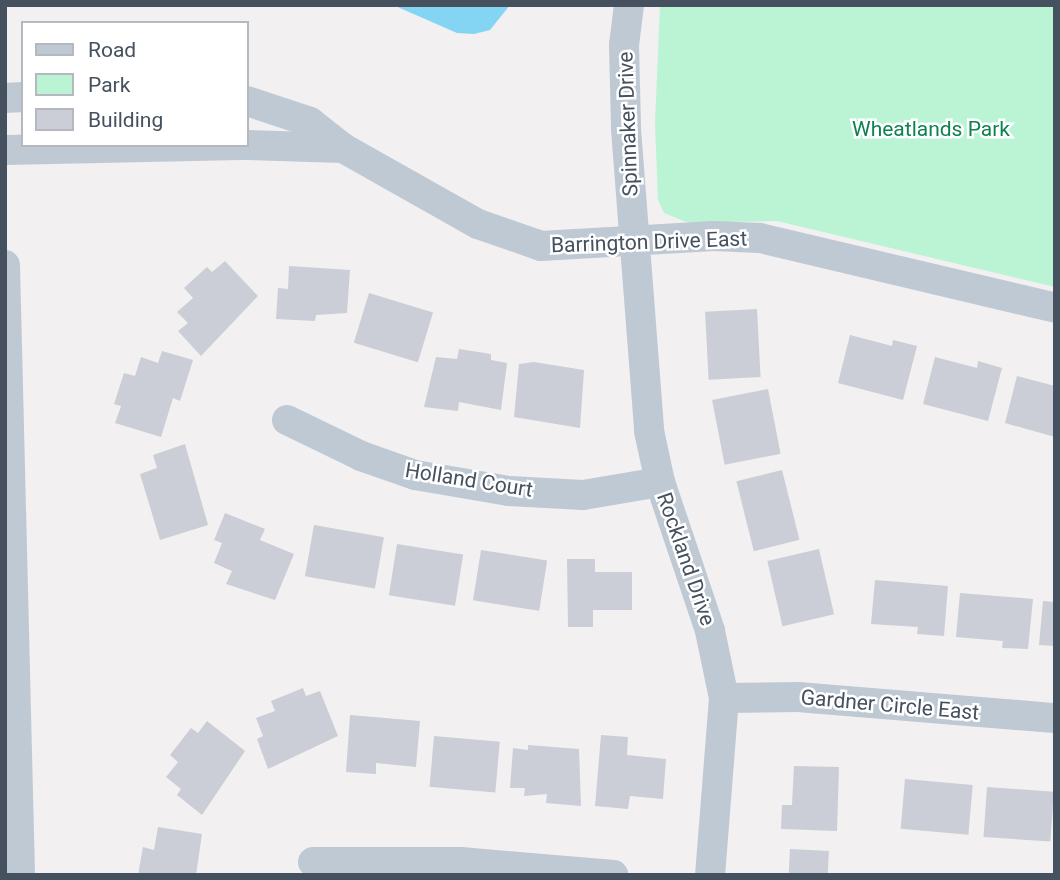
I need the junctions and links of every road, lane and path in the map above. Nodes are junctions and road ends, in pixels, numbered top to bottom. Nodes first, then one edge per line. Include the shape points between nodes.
1 (629, 5) edge
2 (248, 102) edge
3 (248, 145) edge
4 (147, 147) edge
5 (342, 148) junction
6 (5, 150) edge
7 (633, 243) junction
8 (5, 265) edge
9 (1055, 308) edge
10 (287, 420) dead end
11 (660, 482) junction
12 (724, 698) junction
13 (1055, 718) edge
14 (313, 862) dead end
15 (20, 875) edge
16 (613, 875) edge
17 (710, 875) edge

1 - 7 street, Spinnaker Drive via 625,59
2 - 5 street, Barrington Drive East via 310,122
3 - 5 street, Barrington Drive East
4 - 6 street
5 - 7 street, Barrington Drive East via 511,238 541,246
7 - 9 street, Barrington Drive East via 714,236 760,238
7 - 11 street, Rockland Drive via 648,418
8 - 15 street
10 - 11 street, Holland Court via 361,456 415,475 509,491 583,495
11 - 12 street, Rockland Drive via 710,631
12 - 13 street, Gardner Circle East via 798,696
12 - 17 street, Rockland Drive
14 - 16 street via 461,862

